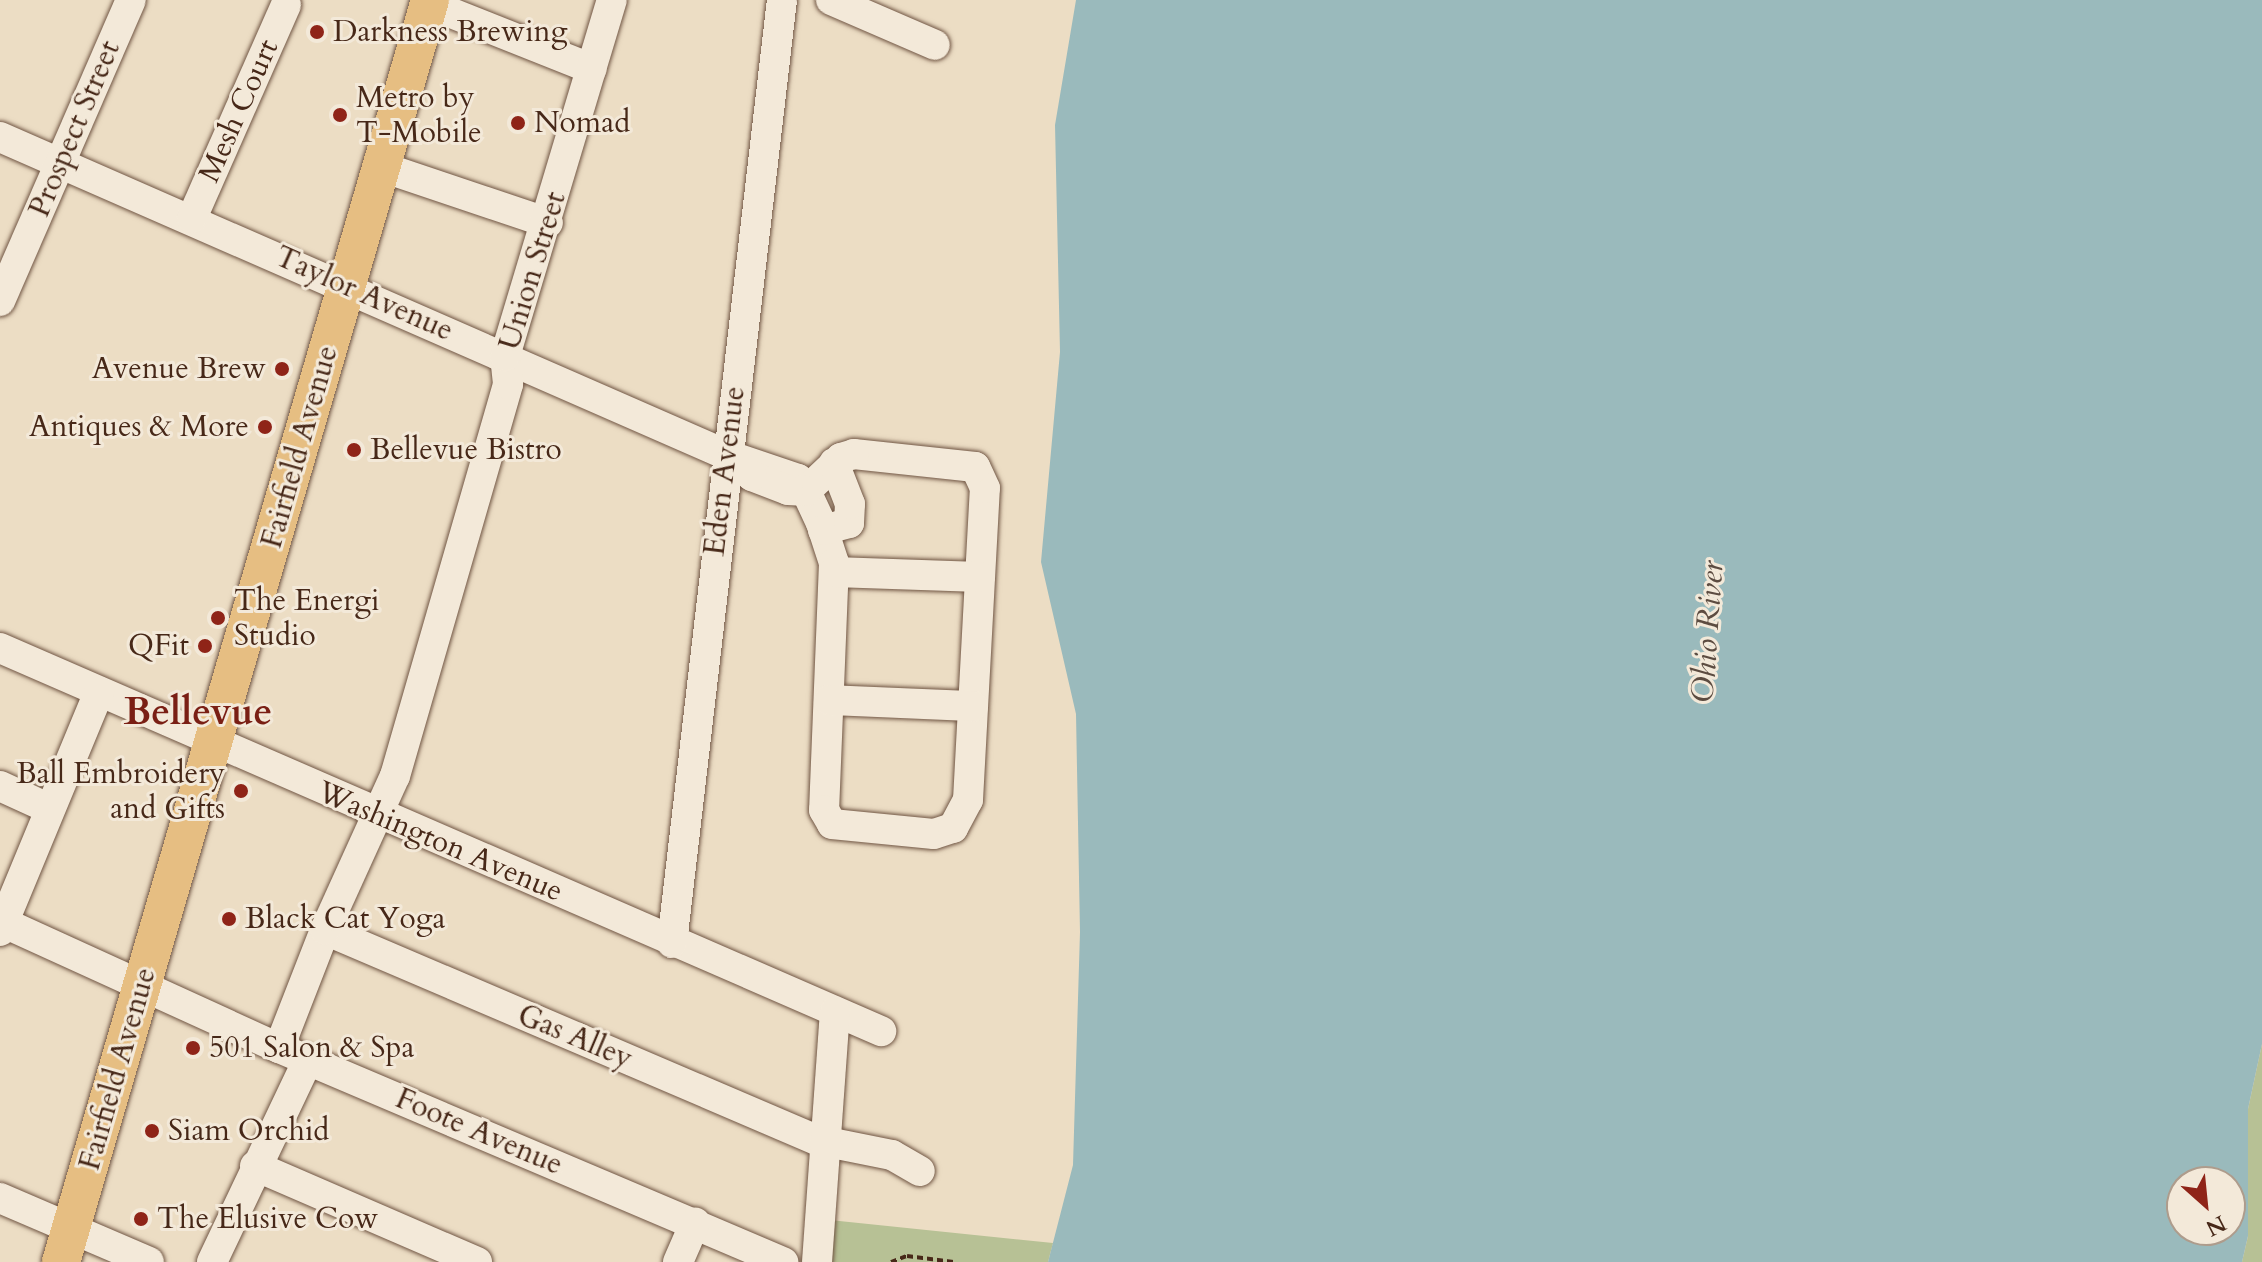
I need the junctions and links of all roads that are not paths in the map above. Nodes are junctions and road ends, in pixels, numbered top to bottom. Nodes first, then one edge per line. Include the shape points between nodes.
1 (131, 0) edge
2 (612, 0) edge
3 (782, 0) edge
4 (831, 0) edge
5 (430, 2) edge
6 (286, 5) dead end
7 (935, 45) dead end
8 (592, 69) junction
9 (0, 137) edge
10 (61, 163) junction
11 (382, 167) junction
12 (192, 218) junction
13 (548, 223) junction
14 (347, 286) junction
15 (0, 301) edge
16 (505, 356) junction
17 (727, 455) junction
18 (834, 463) junction
19 (806, 491) junction
20 (823, 530) junction
21 (834, 572) junction
22 (980, 577) junction
23 (0, 648) edge
24 (99, 692) junction
25 (829, 700) junction
26 (973, 706) junction
27 (214, 742) junction
28 (0, 786) edge
29 (48, 808) junction
30 (375, 814) junction
31 (1, 925) edge
32 (325, 930) junction
33 (672, 943) junction
34 (143, 984) junction
35 (835, 1012) junction
36 (881, 1031) dead end
37 (279, 1048) junction
38 (308, 1060) junction
39 (826, 1143) junction
40 (255, 1166) junction
41 (920, 1171) dead end
42 (0, 1198) edge
43 (695, 1223) junction
44 (66, 1245) edge
45 (149, 1262) edge
46 (212, 1262) edge
47 (477, 1262) edge
48 (678, 1262) edge
49 (783, 1262) edge
50 (817, 1262) edge

1 - 10 street, Prospect Street
2 - 8 street, Union Street
3 - 17 street, Eden Avenue
4 - 7 street
5 - 8 street
5 - 11 main road, Fairfield Avenue
6 - 12 street, Mesh Court
8 - 13 street, Union Street
9 - 10 street, Taylor Avenue
10 - 12 street, Taylor Avenue
10 - 15 street, Prospect Street
11 - 13 street
11 - 14 main road, Fairfield Avenue
12 - 14 street, Taylor Avenue
13 - 16 street, Union Street
14 - 16 street, Taylor Avenue
14 - 27 main road, Fairfield Avenue
16 - 17 street, Taylor Avenue
16 - 30 street, Union Street via 508,384 395,776 386,802
17 - 19 street, Taylor Avenue via 798,479
17 - 33 street, Eden Avenue
18 - 19 street
18 - 20 street via 850,504 849,523
18 - 22 street via 854,454 975,467 985,488
19 - 20 street
20 - 21 street
21 - 22 street
21 - 25 street
22 - 26 street
23 - 24 street, Washington Avenue
24 - 27 street, Washington Avenue
24 - 29 street
25 - 26 street
25 - 26 street via 824,810 832,824 934,834 953,828 968,800
27 - 30 street, Washington Avenue
27 - 34 main road, Fairfield Avenue
28 - 29 street
29 - 31 street
30 - 32 street, Union Street
30 - 33 street, Washington Avenue
31 - 34 street, Foote Avenue
32 - 37 street, Union Street
32 - 39 street, Gas Alley
33 - 35 street, Washington Avenue
34 - 37 street, Foote Avenue
34 - 44 main road, Fairfield Avenue
35 - 36 street, Washington Avenue
35 - 39 street
37 - 38 street, Foote Avenue
38 - 40 street
38 - 43 street, Foote Avenue
39 - 41 street, Gas Alley via 892,1155
39 - 50 street
40 - 46 street
40 - 47 street
42 - 44 street
43 - 48 street
43 - 49 street, Foote Avenue
44 - 45 street

